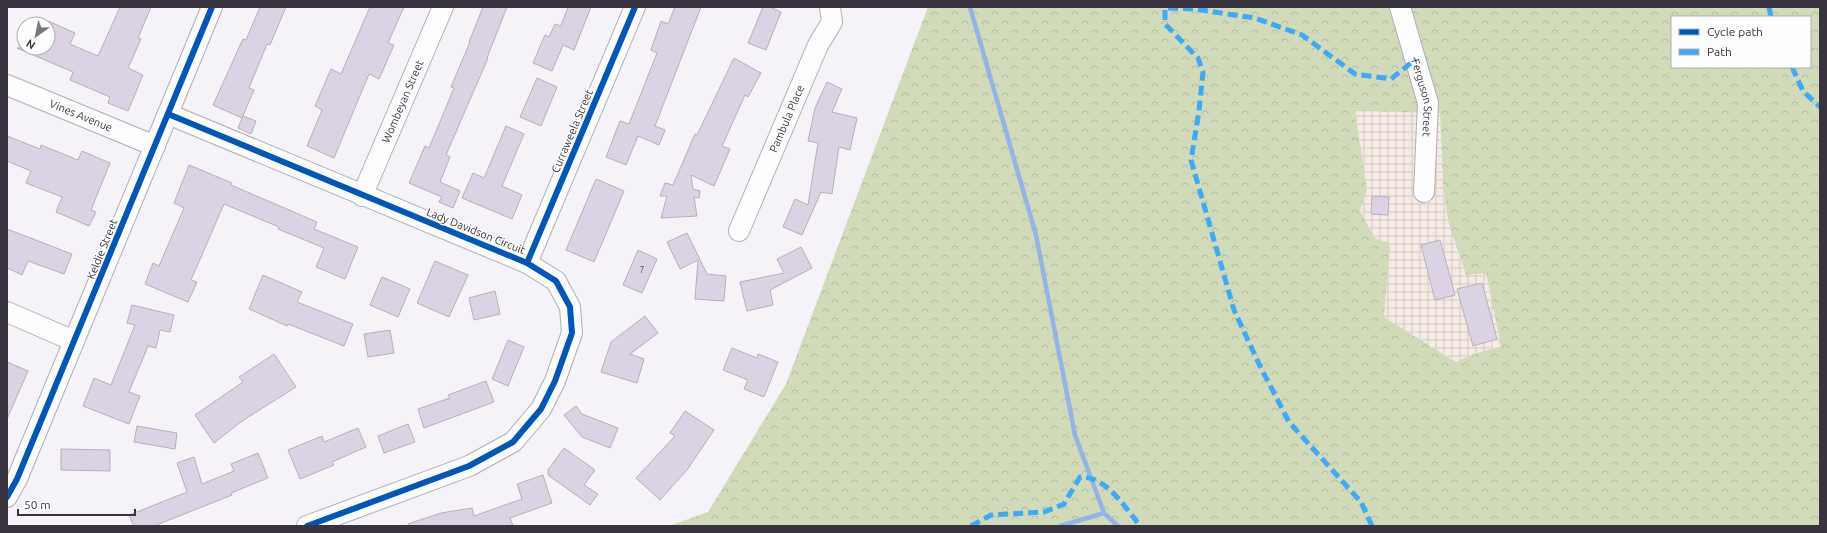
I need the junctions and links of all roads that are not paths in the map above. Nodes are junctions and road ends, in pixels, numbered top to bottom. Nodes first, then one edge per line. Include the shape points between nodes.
1 (212, 7) edge
2 (442, 7) edge
3 (635, 7) edge
4 (830, 7) edge
5 (1400, 7) edge
6 (7, 85) edge
7 (168, 114) junction
8 (155, 146) junction
9 (1424, 192) dead end
10 (362, 196) junction
11 (739, 231) dead end
12 (527, 263) junction
13 (7, 312) edge
14 (74, 341) junction
15 (7, 497) edge
16 (307, 526) edge

1 - 7 street, Keldie Street
2 - 10 street, Wombeyan Street
3 - 12 street, Curraweela Street
4 - 11 street, Pambula Place via 832,22 818,45
5 - 9 street, Ferguson Street via 1428,103
6 - 8 street, Vines Avenue
7 - 8 street, Keldie Street
7 - 10 street, Lady Davidson Circuit
8 - 14 street, Keldie Street
10 - 12 street, Lady Davidson Circuit
12 - 16 street, Lady Davidson Circuit via 556,281 570,307 572,333 555,381 541,409 513,442 469,466
13 - 14 street
14 - 15 street, Keldie Street

